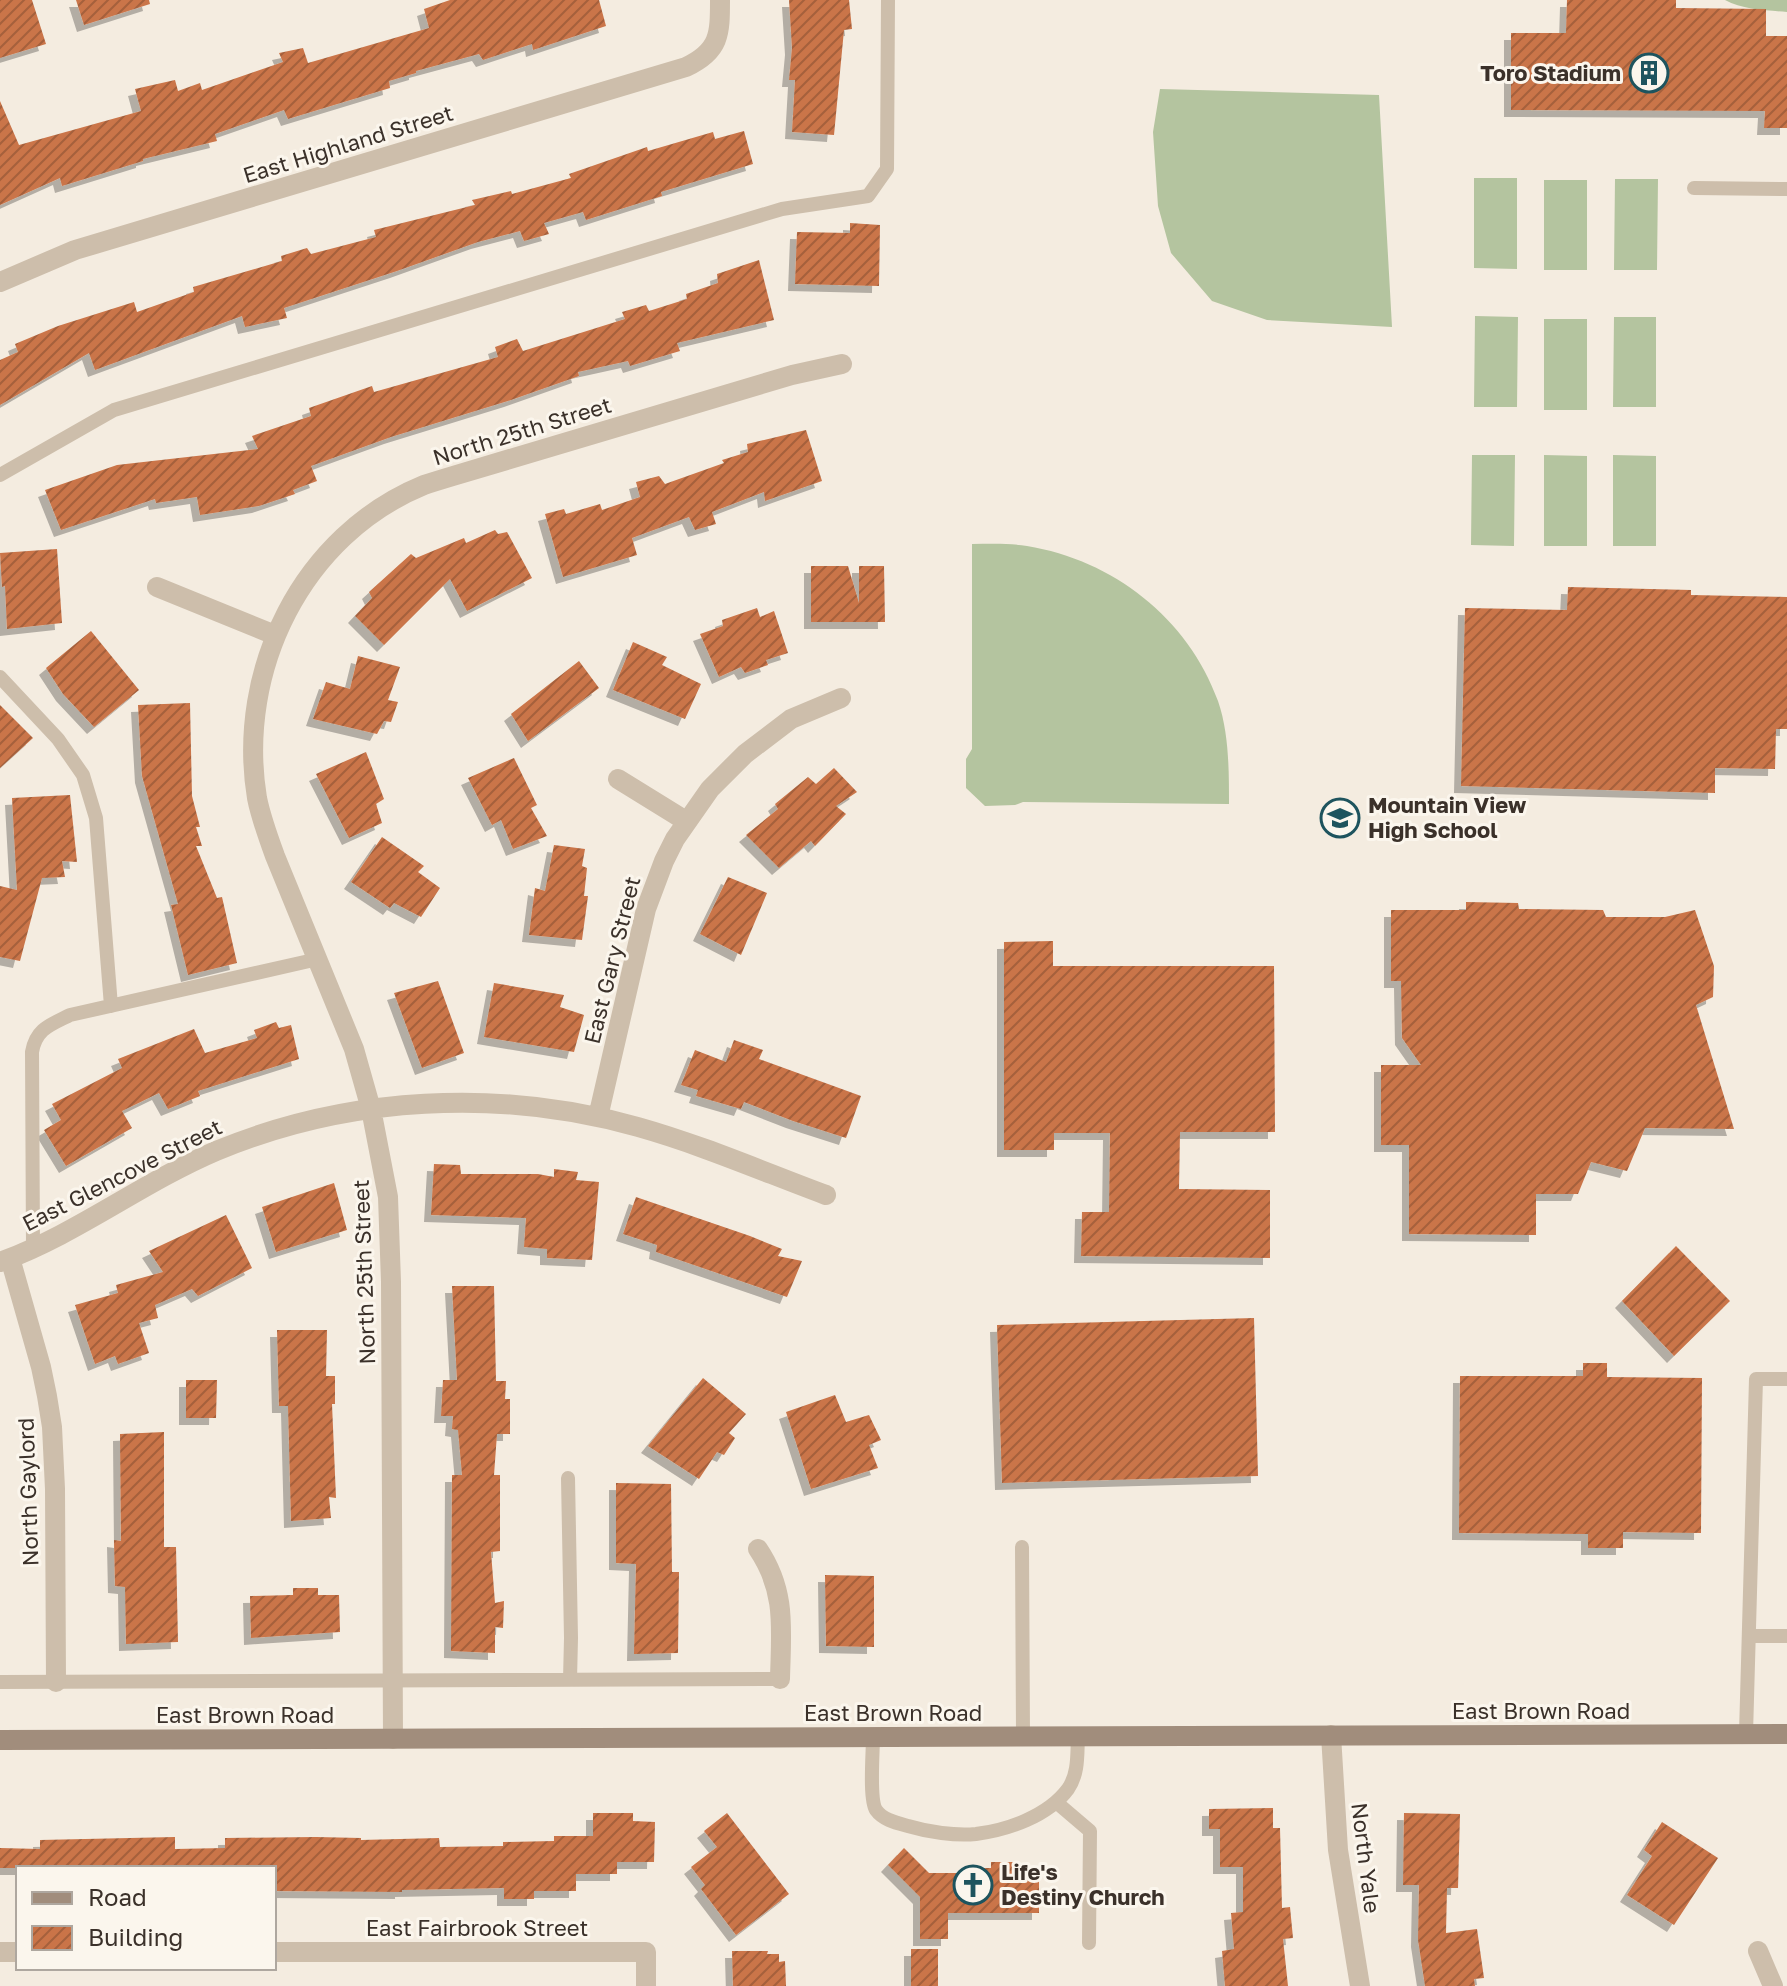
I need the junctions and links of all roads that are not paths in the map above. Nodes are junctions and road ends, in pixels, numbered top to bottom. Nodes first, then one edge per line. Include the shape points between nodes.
1 (720, 0) edge
2 (888, 0) edge
3 (1694, 188) dead end
4 (1787, 189) edge
5 (0, 282) edge
6 (842, 364) dead end
7 (0, 475) edge
8 (157, 587) dead end
9 (275, 635) junction
10 (0, 677) edge
11 (841, 698) dead end
12 (618, 779) dead end
13 (686, 821) junction
14 (318, 959) junction
15 (111, 1006) junction
16 (371, 1109) junction
17 (598, 1117) junction
18 (826, 1195) dead end
19 (33, 1248) junction
20 (5, 1260) edge
21 (1787, 1379) edge
22 (568, 1478) dead end
23 (1022, 1547) dead end
24 (758, 1549) dead end
25 (1749, 1636) junction
26 (1787, 1636) edge
27 (780, 1679) joint
28 (570, 1680) junction
29 (393, 1681) junction
30 (0, 1682) edge
31 (56, 1682) junction
32 (1746, 1734) junction
33 (1787, 1734) edge
34 (1331, 1735) junction
35 (1023, 1736) junction
36 (1078, 1736) junction
37 (873, 1737) junction
38 (393, 1739) junction
39 (0, 1740) edge
40 (1056, 1802) junction
41 (1089, 1943) dead end
42 (1758, 1951) dead end
43 (276, 1952) edge
44 (646, 1986) edge
45 (1360, 1986) edge
46 (1773, 1986) edge

1 - 5 street, East Highland Street via 716,41 699,61 75,250
2 - 7 lane via 887,169 868,196 782,209 114,410
3 - 4 lane
6 - 9 street, North 25th Street via 424,485 372,515 325,556
8 - 9 street
9 - 14 street, North 25th Street via 264,665 254,732 258,798 265,830
10 - 15 lane via 58,739 83,775 96,818
11 - 13 street, East Gary Street via 791,719 766,737 726,772
12 - 13 street
13 - 17 street, East Gary Street via 646,909
14 - 15 lane
14 - 16 street, North 25th Street
15 - 19 lane via 70,1015 34,1040
16 - 17 street, East Glencove Street via 487,1103
16 - 19 street, East Glencove Street via 308,1121 218,1150
16 - 29 street, North 25th Street via 388,1197 391,1249
17 - 18 street, East Glencove Street via 670,1137
19 - 20 street, East Glencove Street
20 - 31 street, North Gaylord via 41,1367 52,1427
21 - 25 lane via 1756,1379
22 - 28 lane
23 - 35 lane
24 - 27 street via 773,1575 781,1608
25 - 26 lane
25 - 32 lane
27 - 28 lane
28 - 29 lane
29 - 31 lane
29 - 38 street, North 25th Street
30 - 31 lane
32 - 33 main road, East Brown Road
32 - 34 main road, East Brown Road
34 - 36 main road, East Brown Road
34 - 45 street, North Yale via 1338,1850
35 - 36 main road, East Brown Road
35 - 37 main road, East Brown Road
36 - 40 lane via 1074,1780
37 - 38 main road, East Brown Road
37 - 40 lane via 874,1807 884,1818 939,1832 973,1834 1019,1822
38 - 39 main road, East Brown Road
40 - 41 lane via 1090,1831
42 - 46 street
43 - 44 street, East Fairbrook Street via 646,1952

